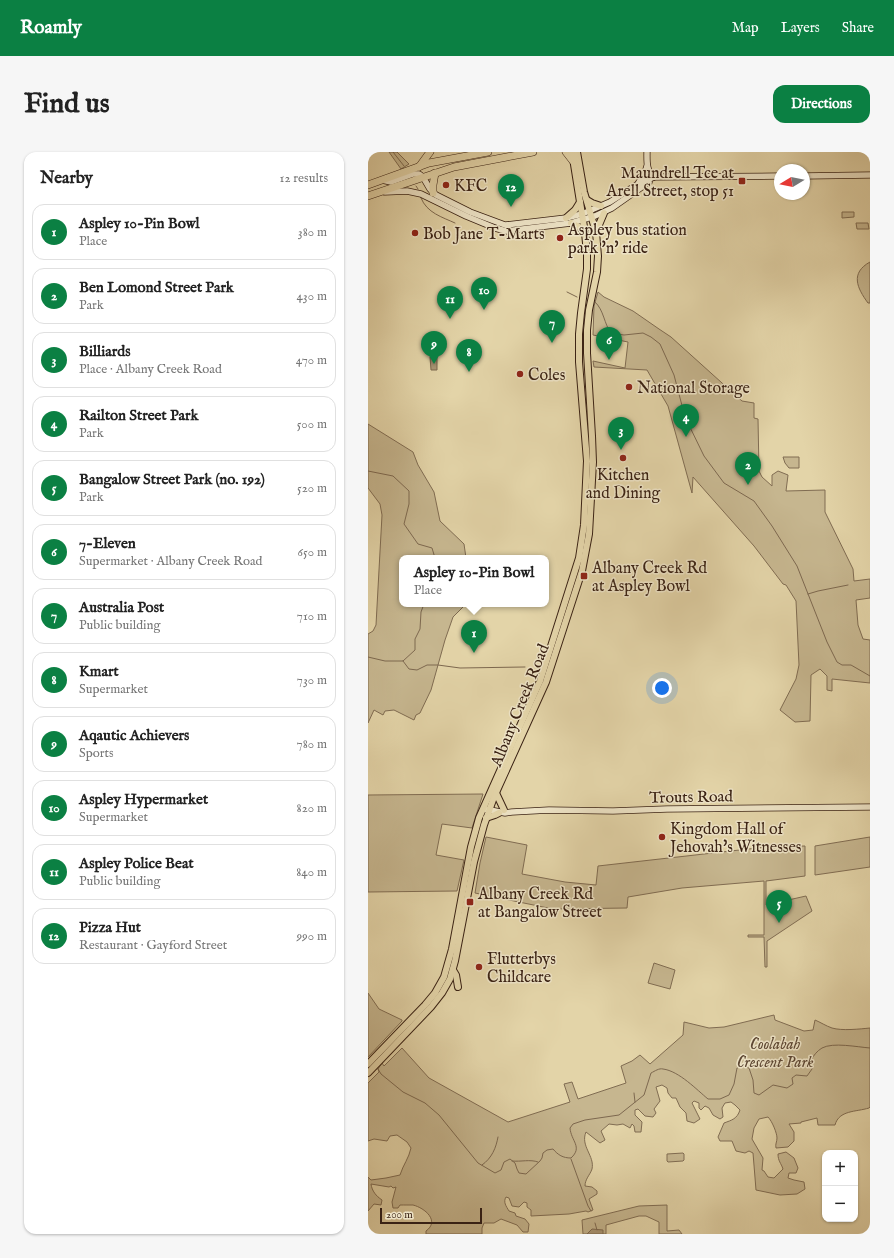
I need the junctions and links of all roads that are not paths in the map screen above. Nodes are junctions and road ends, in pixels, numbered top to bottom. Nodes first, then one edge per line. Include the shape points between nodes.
1 (430, 152) edge
2 (488, 152) edge
3 (533, 152) edge
4 (566, 152) edge
5 (572, 152) edge
6 (577, 152) edge
7 (647, 152) edge
8 (572, 161) junction
9 (647, 166) junction
10 (418, 167) junction
11 (435, 173) junction
12 (870, 175) edge
13 (774, 176) edge
14 (810, 176) edge
15 (424, 177) junction
16 (654, 177) junction
17 (662, 177) junction
18 (382, 180) junction
19 (638, 184) junction
20 (368, 185) edge
21 (380, 192) junction
22 (433, 193) junction
23 (368, 196) edge
24 (587, 200) junction
25 (580, 202) junction
26 (601, 206) junction
27 (604, 213) junction
28 (591, 214) junction
29 (582, 217) junction
30 (566, 218) junction
31 (571, 223) junction
32 (596, 232) junction
33 (585, 234) junction
34 (496, 793) junction
35 (487, 807) junction
36 (870, 807) edge
37 (501, 811) junction
38 (486, 818) junction
39 (453, 970) junction
40 (458, 987) dead end
41 (368, 1064) edge
42 (368, 1073) edge

1 - 10 highway
2 - 10 highway
3 - 11 highway via 462,165
4 - 8 highway
5 - 8 main road, Albany Creek Road
6 - 24 main road, Albany Creek Road
7 - 9 main road
8 - 25 main road, Albany Creek Road
9 - 16 main road
9 - 19 main road
10 - 18 highway
11 - 15 highway
11 - 22 highway
12 - 14 main road
13 - 17 main road
15 - 18 main road via 414,174 391,182
15 - 21 highway
15 - 22 main road
16 - 17 main road
16 - 19 main road
17 - 27 main road via 649,182
18 - 20 highway
19 - 26 main road
21 - 23 highway
21 - 31 main road via 405,191 421,194 466,216 503,230
22 - 30 main road via 502,225
24 - 26 main road
24 - 28 main road, Albany Creek Road
25 - 29 main road, Albany Creek Road
25 - 30 main road
26 - 28 main road
27 - 28 main road
27 - 32 main road
28 - 29 main road
28 - 32 main road, Albany Creek Road
29 - 30 main road
29 - 31 main road
29 - 33 main road, Albany Creek Road
31 - 33 main road
32 - 34 main road, Albany Creek Road via 598,263 588,313 587,335 593,446 587,551 546,682
33 - 35 main road, Albany Creek Road via 587,269 579,334 587,461 582,545 540,681
34 - 35 main road, Albany Creek Road
34 - 37 main road
35 - 37 main road, Trouts Road
35 - 38 main road, Albany Creek Road
35 - 41 main road, Albany Creek Road via 472,841 452,950 444,977 425,1005
36 - 37 main road, Trouts Road
37 - 38 main road
38 - 39 main road, Albany Creek Road via 478,843
39 - 40 main road
39 - 42 main road, Albany Creek Road via 435,1003

